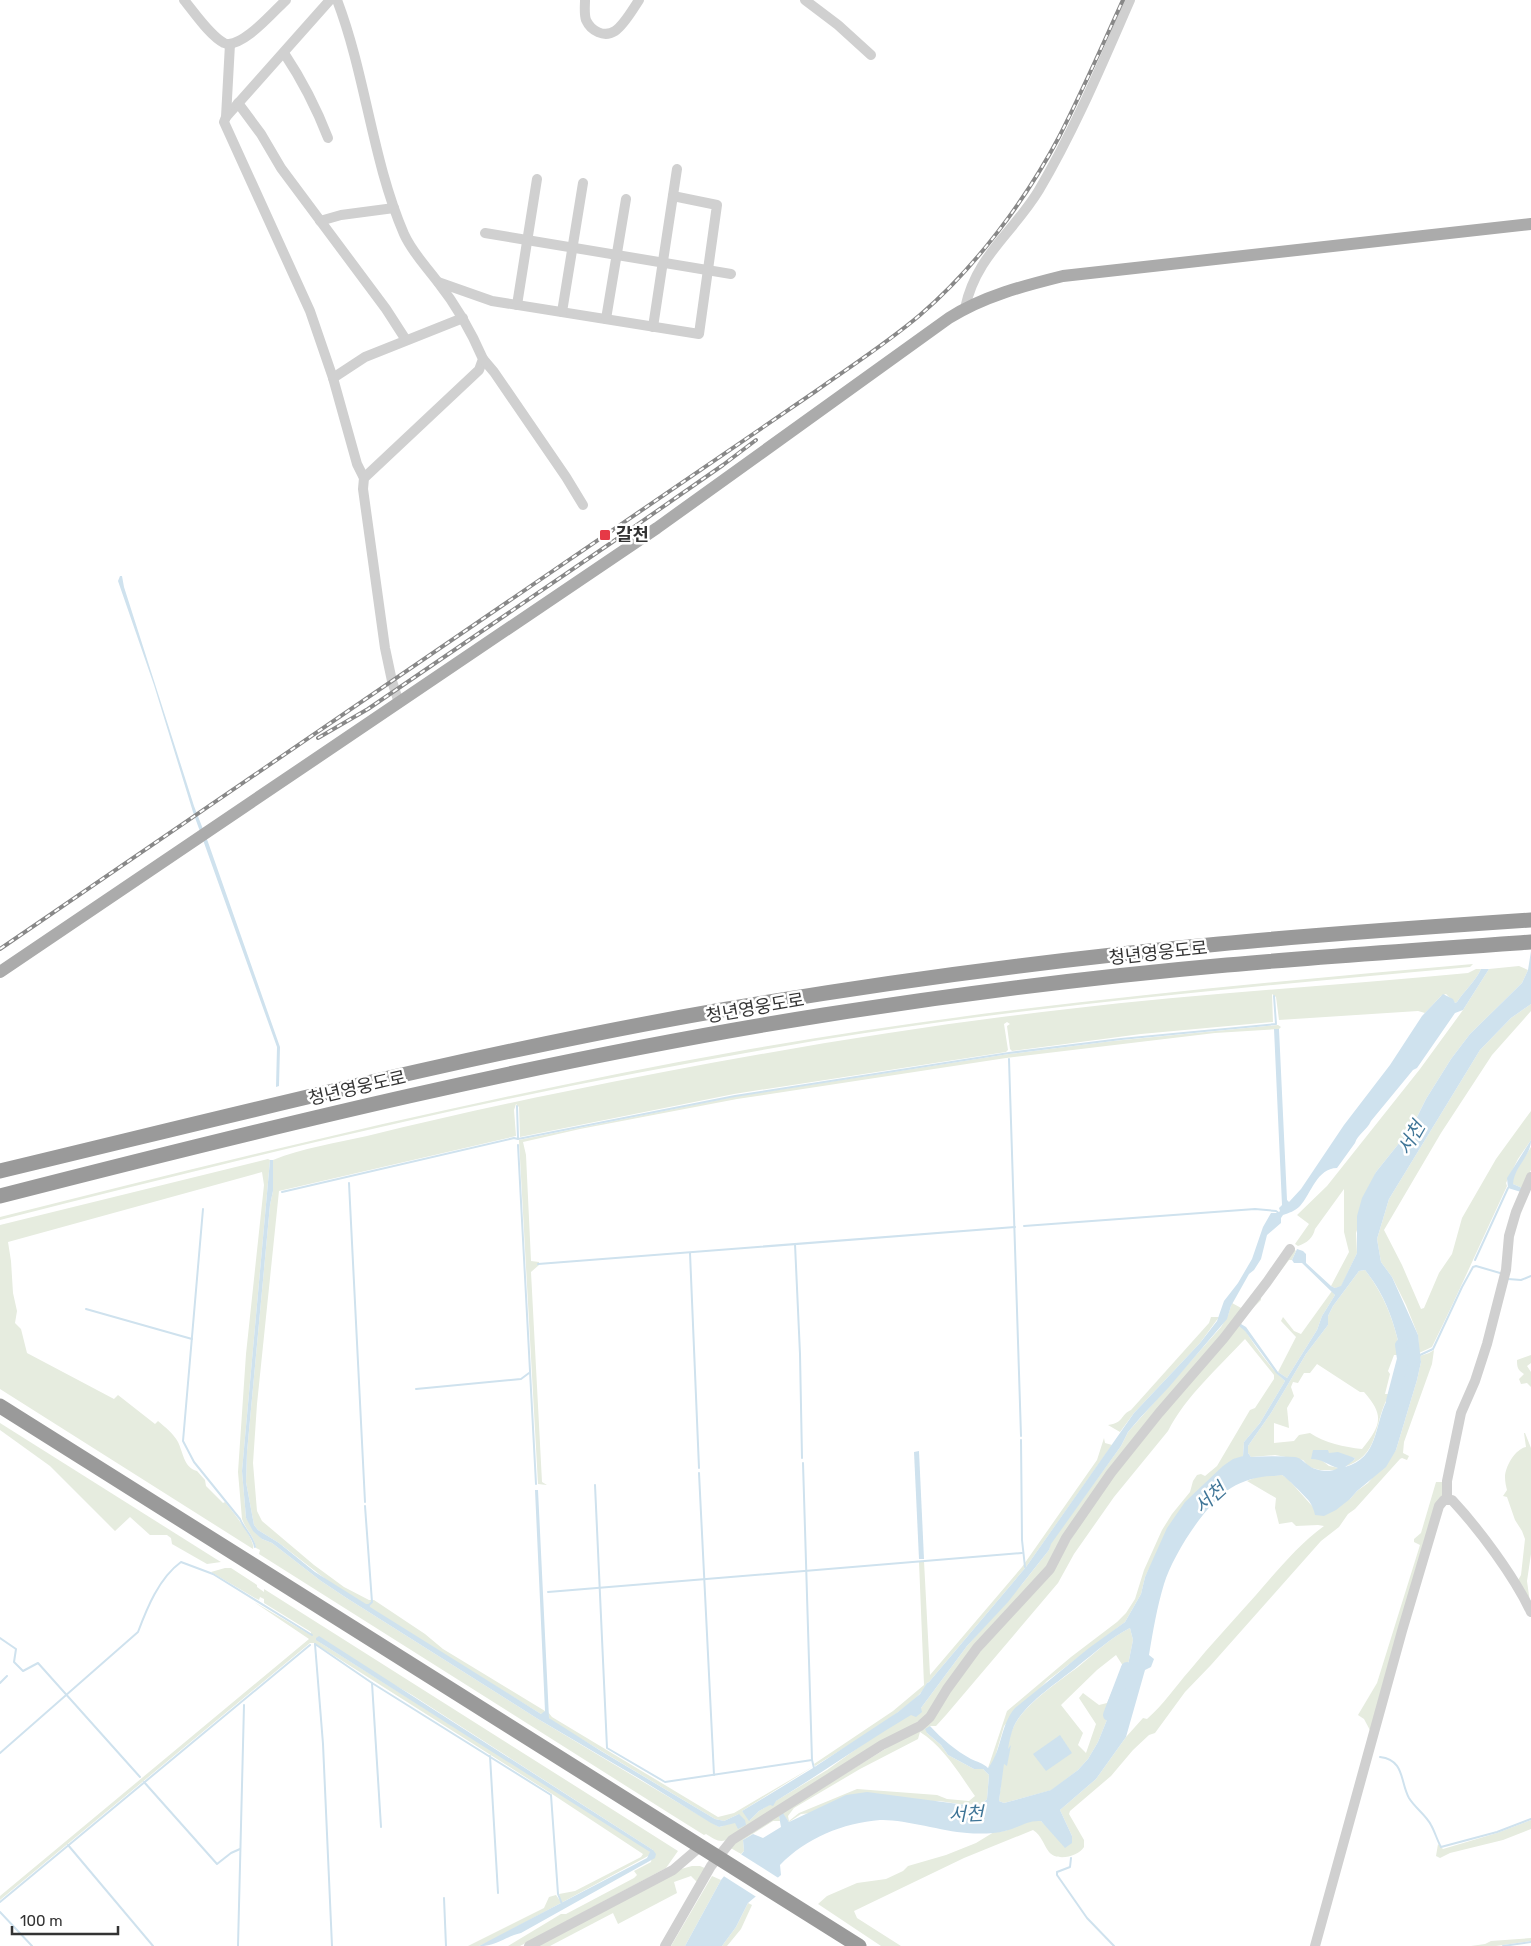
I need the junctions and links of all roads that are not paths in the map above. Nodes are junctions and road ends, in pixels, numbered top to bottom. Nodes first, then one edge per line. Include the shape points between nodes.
1 (184, 0) edge
2 (286, 0) edge
3 (330, 0) edge
4 (337, 0) edge
5 (585, 0) edge
6 (640, 0) edge
7 (806, 0) edge
8 (1130, 0) edge
9 (230, 44) junction
10 (284, 53) junction
11 (871, 55) dead end
12 (238, 103) junction
13 (226, 117) junction
14 (328, 138) dead end
15 (676, 169) dead end
16 (537, 179) dead end
17 (583, 184) dead end
18 (673, 196) junction
19 (626, 199) dead end
20 (394, 208) junction
21 (320, 220) junction
22 (1531, 224) edge
23 (485, 233) dead end
24 (527, 240) junction
25 (572, 248) junction
26 (617, 255) junction
27 (662, 263) junction
28 (708, 270) junction
29 (731, 274) dead end
30 (438, 282) junction
31 (517, 305) junction
32 (964, 308) junction
33 (562, 312) junction
34 (463, 318) junction
35 (606, 319) junction
36 (653, 327) junction
37 (406, 340) junction
38 (483, 359) junction
39 (333, 378) junction
40 (364, 478) junction
41 (583, 505) dead end
42 (399, 703) junction
43 (1531, 920) edge
44 (1531, 942) edge
45 (0, 972) edge
46 (0, 1171) edge
47 (1531, 1177) edge
48 (0, 1196) edge
49 (1290, 1249) dead end
50 (0, 1406) edge
51 (1447, 1499) junction
52 (1531, 1612) edge
53 (701, 1846) junction
54 (719, 1857) junction
55 (529, 1946) edge
56 (665, 1946) edge
57 (859, 1946) edge
58 (1315, 1946) edge

1 - 9 street via 215,36
2 - 9 street via 247,37
3 - 10 street
4 - 20 street
5 - 6 street via 590,26 595,31 608,34 622,25
7 - 11 street
8 - 32 street via 1050,171 977,272
9 - 13 street
10 - 12 street
10 - 14 street via 318,111
12 - 13 street
12 - 21 street
13 - 39 street via 224,122 310,311
15 - 18 street
16 - 24 street
17 - 25 street
18 - 27 street
18 - 28 street via 717,205
19 - 26 street
20 - 21 street
20 - 30 street via 412,249
21 - 37 street
22 - 32 main road via 1062,276
23 - 24 street
24 - 25 street
24 - 31 street
25 - 26 street
25 - 33 street
26 - 27 street
26 - 35 street
27 - 28 street
27 - 36 street
28 - 29 street
28 - 36 street via 699,334
30 - 31 street via 492,301
30 - 34 street
31 - 33 street
32 - 42 main road via 657,528
33 - 35 street
34 - 37 street
34 - 38 street
35 - 36 street
37 - 39 street via 365,357
38 - 40 street via 479,370
38 - 41 street
39 - 40 street via 357,464
40 - 42 street via 385,648
42 - 45 main road
43 - 46 highway, 청년영웅도로 via 1260,940 1110,955 716,1011 430,1068
44 - 48 highway, 청년영웅도로 via 1224,965 1102,978 921,1001 738,1030 523,1070 233,1137
47 - 51 street via 1512,1228 1506,1270 1487,1344 1461,1413 1447,1481
49 - 54 street via 1224,1338 1111,1473 1066,1538 1050,1569 977,1648 930,1717 732,1840
50 - 53 highway
51 - 52 street via 1467,1516
51 - 58 street via 1439,1506 1402,1631
53 - 54 highway
53 - 55 street via 673,1870
54 - 56 street
54 - 57 highway

